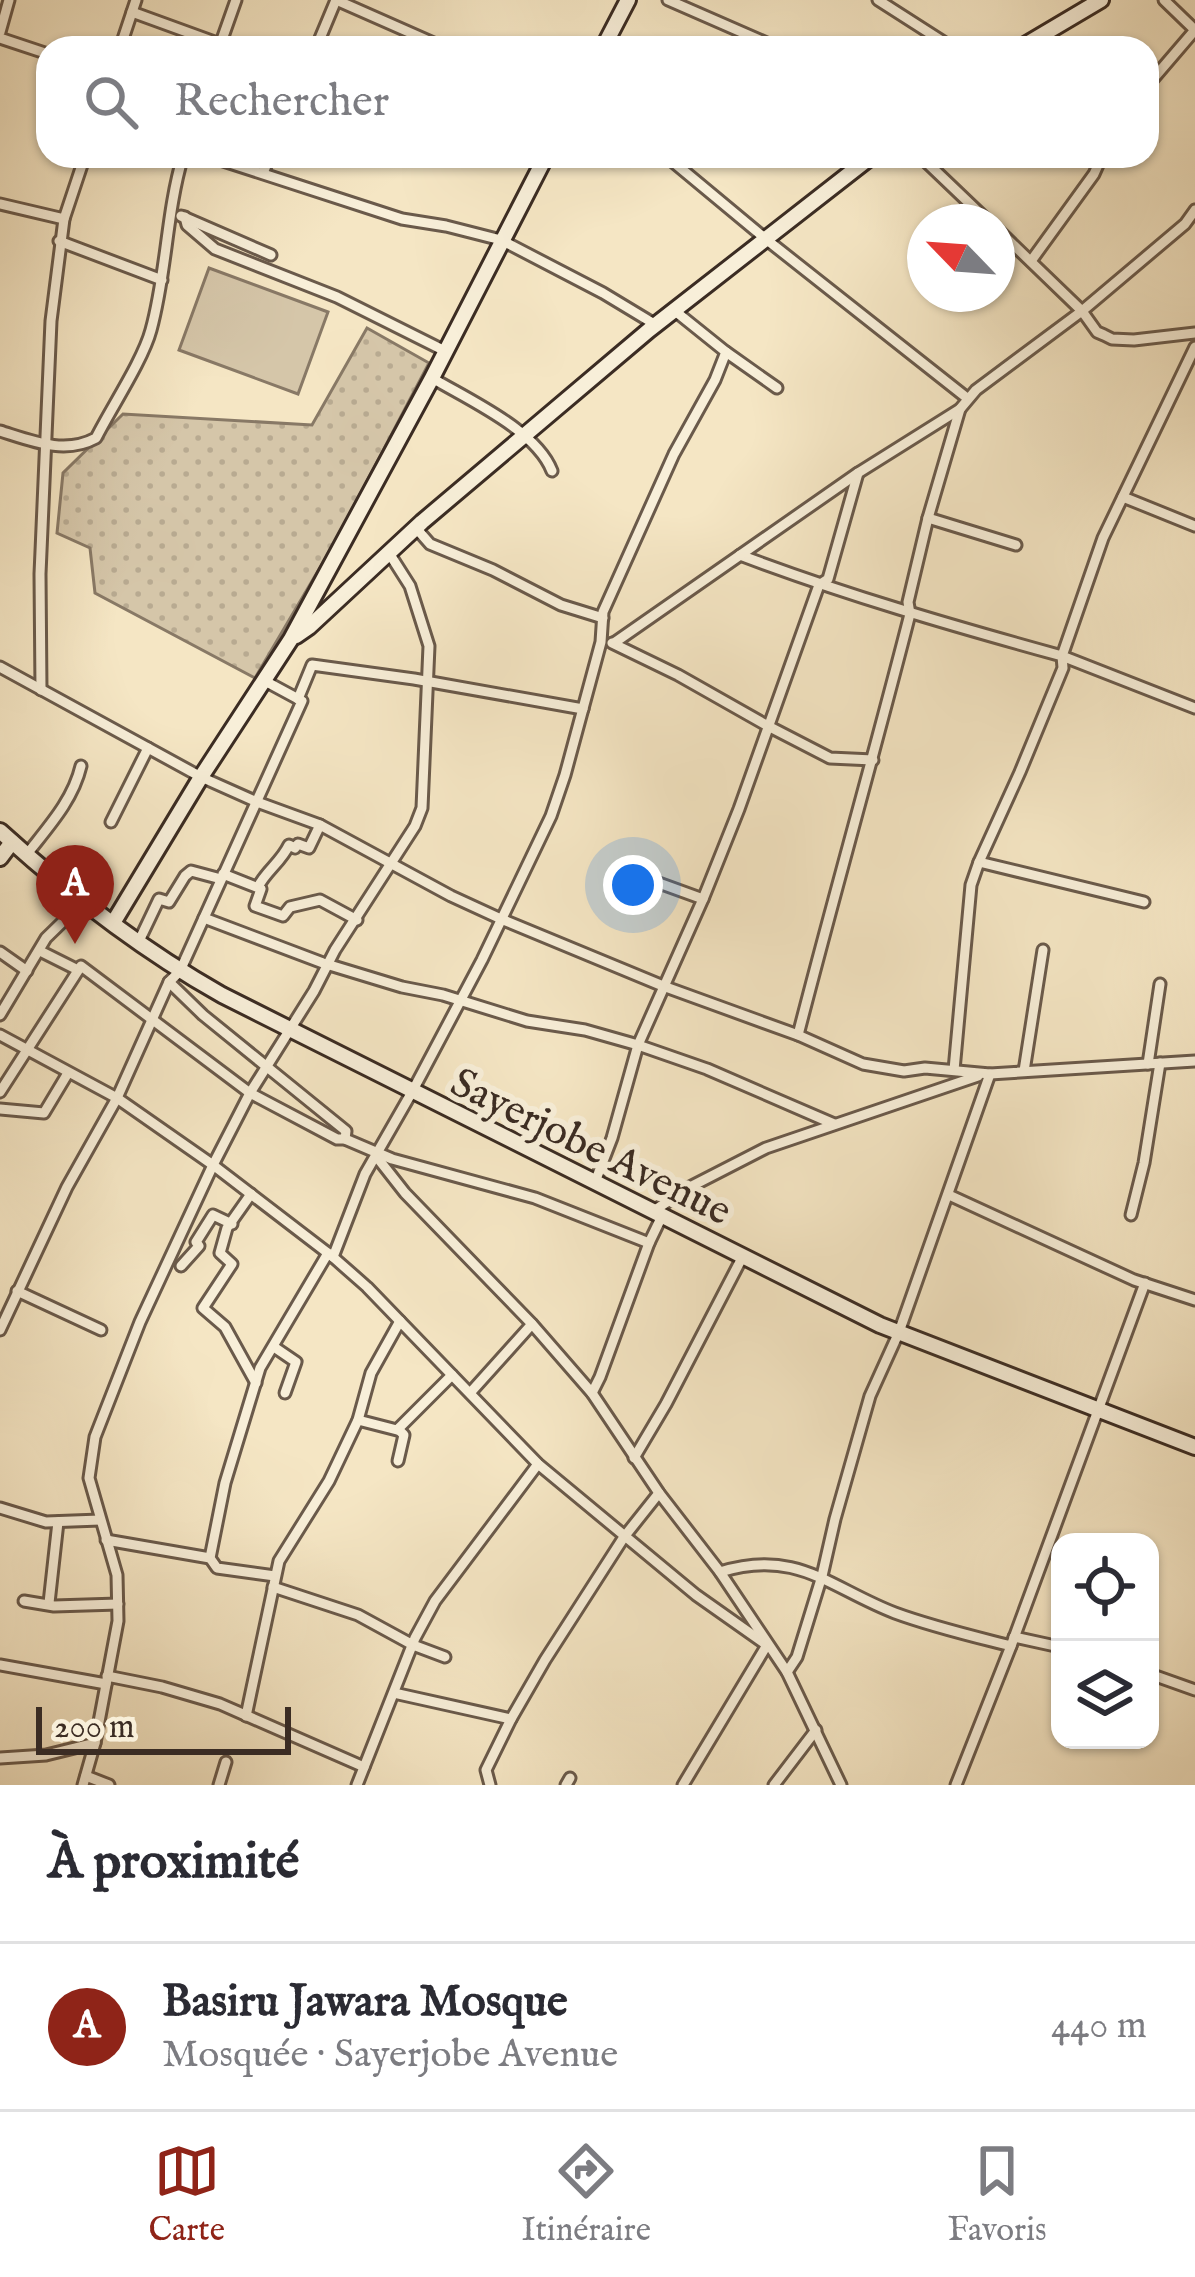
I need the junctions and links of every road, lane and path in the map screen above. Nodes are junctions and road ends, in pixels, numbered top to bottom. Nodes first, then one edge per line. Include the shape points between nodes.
1 (9, 0) edge
2 (136, 0) edge
3 (236, 0) edge
4 (336, 0) edge
5 (628, 0) edge
6 (668, 0) edge
7 (878, 0) edge
8 (1101, 0) edge
9 (1164, 0) edge
10 (132, 12) junction
11 (1195, 30) edge
12 (0, 35) edge
13 (124, 36) edge
14 (194, 36) edge
15 (223, 36) edge
16 (321, 36) edge
17 (418, 36) edge
18 (609, 36) edge
19 (750, 36) edge
20 (934, 36) edge
21 (1040, 36) edge
22 (36, 49) edge
23 (1159, 72) edge
24 (81, 168) edge
25 (179, 168) edge
26 (246, 168) edge
27 (264, 168) edge
28 (540, 168) edge
29 (680, 168) edge
30 (854, 168) edge
31 (933, 168) edge
32 (1097, 168) edge
33 (262, 173) junction
34 (0, 204) edge
35 (970, 204) edge
36 (1195, 210) edge
37 (171, 212) junction
38 (184, 217) junction
39 (64, 220) junction
40 (502, 240) junction
41 (766, 240) junction
42 (59, 241) junction
43 (1015, 246) edge
44 (271, 255) dead end
45 (1031, 261) junction
46 (162, 280) junction
47 (675, 310) junction
48 (1082, 311) junction
49 (656, 325) junction
50 (1195, 333) edge
51 (1195, 347) edge
52 (445, 351) junction
53 (726, 352) junction
54 (1183, 368) junction
55 (432, 378) junction
56 (1195, 378) edge
57 (777, 388) dead end
58 (968, 398) junction
59 (960, 409) junction
60 (0, 430) edge
61 (526, 436) junction
62 (46, 445) junction
63 (552, 471) dead end
64 (858, 473) junction
65 (1123, 497) junction
66 (928, 518) junction
67 (1195, 526) edge
68 (416, 528) junction
69 (1016, 545) dead end
70 (389, 553) junction
71 (740, 555) junction
72 (819, 585) junction
73 (910, 614) junction
74 (603, 618) junction
75 (291, 639) junction
76 (601, 642) junction
77 (614, 643) junction
78 (1062, 656) junction
79 (0, 667) edge
80 (265, 681) junction
81 (430, 682) junction
82 (41, 690) junction
83 (298, 698) junction
84 (1195, 707) edge
85 (583, 709) junction
86 (768, 726) junction
87 (148, 748) junction
88 (873, 760) junction
89 (81, 766) dead end
90 (201, 777) junction
91 (257, 802) junction
92 (111, 822) dead end
93 (320, 825) junction
94 (0, 830) edge
95 (13, 842) junction
96 (28, 854) junction
97 (0, 858) edge
98 (979, 862) junction
99 (391, 864) junction
100 (623, 870) dead end
101 (222, 877) junction
102 (258, 887) junction
103 (703, 899) junction
104 (85, 900) junction
105 (1144, 902) dead end
106 (263, 909) junction
107 (204, 918) junction
108 (501, 919) junction
109 (357, 920) junction
110 (113, 923) junction
111 (253, 936) junction
112 (139, 941) junction
113 (1043, 950) dead end
114 (40, 951) junction
115 (0, 952) edge
116 (328, 964) junction
117 (78, 970) junction
118 (27, 971) junction
119 (174, 976) junction
120 (1160, 984) dead end
121 (663, 986) junction
122 (460, 1000) junction
123 (0, 1016) edge
124 (151, 1021) junction
125 (290, 1030) junction
126 (0, 1035) edge
127 (798, 1035) junction
128 (638, 1045) junction
129 (27, 1052) junction
130 (1195, 1061) edge
131 (1154, 1063) junction
132 (266, 1066) junction
133 (954, 1070) junction
134 (1024, 1071) junction
135 (68, 1073) junction
136 (990, 1074) junction
137 (0, 1092) edge
138 (250, 1093) junction
139 (412, 1093) junction
140 (117, 1098) junction
141 (0, 1109) edge
142 (834, 1124) junction
143 (345, 1139) junction
144 (375, 1154) junction
145 (213, 1165) junction
146 (595, 1182) junction
147 (250, 1194) junction
148 (949, 1195) junction
149 (657, 1214) junction
150 (1131, 1215) dead end
151 (232, 1224) junction
152 (649, 1243) junction
153 (330, 1255) junction
154 (743, 1256) junction
155 (182, 1266) dead end
156 (1145, 1283) junction
157 (17, 1291) junction
158 (1195, 1300) edge
159 (400, 1322) junction
160 (532, 1324) junction
161 (0, 1330) edge
162 (101, 1330) dead end
163 (899, 1332) junction
164 (274, 1347) junction
165 (452, 1375) junction
166 (256, 1383) junction
167 (285, 1393) dead end
168 (470, 1393) junction
169 (592, 1393) junction
170 (1097, 1408) junction
171 (358, 1420) junction
172 (398, 1429) junction
173 (1195, 1448) edge
174 (634, 1458) junction
175 (398, 1461) dead end
176 (538, 1464) junction
177 (659, 1493) junction
178 (0, 1508) edge
179 (100, 1520) junction
180 (58, 1522) junction
181 (624, 1537) junction
182 (106, 1540) junction
183 (210, 1558) junction
184 (720, 1572) junction
185 (822, 1576) junction
186 (274, 1581) junction
187 (24, 1601) dead end
188 (50, 1603) junction
189 (118, 1604) junction
190 (1012, 1642) junction
191 (412, 1645) junction
192 (766, 1645) junction
193 (1051, 1646) edge
194 (445, 1657) dead end
195 (0, 1666) edge
196 (787, 1672) junction
197 (1159, 1677) edge
198 (107, 1680) junction
199 (1195, 1690) edge
200 (394, 1693) junction
201 (245, 1716) junction
202 (511, 1719) junction
203 (816, 1730) junction
204 (95, 1742) junction
205 (0, 1758) edge
206 (226, 1762) dead end
207 (364, 1767) junction
208 (85, 1780) edge
209 (109, 1785) edge
210 (219, 1785) edge
211 (357, 1785) edge
212 (490, 1785) edge
213 (683, 1785) edge
214 (774, 1785) edge
215 (841, 1785) edge
216 (956, 1785) edge

1 - 12 street
2 - 10 street
3 - 15 street
4 - 16 street
4 - 17 street
5 - 18 street
6 - 19 street
7 - 20 street
8 - 21 street
9 - 11 street
10 - 13 street
10 - 14 street
11 - 23 street
12 - 22 street
24 - 39 street
25 - 37 street
26 - 33 street
27 - 33 street
28 - 40 street
29 - 41 street
30 - 41 street
31 - 35 street
32 - 45 street
33 - 40 street via 402,219
34 - 39 street
36 - 48 street
37 - 38 street
37 - 46 street
38 - 44 street
38 - 52 street via 215,249
39 - 42 street
40 - 49 street
40 - 52 street
41 - 47 street
41 - 58 street
42 - 46 street
42 - 62 street
43 - 45 street
45 - 48 street
46 - 62 street via 150,336 96,438
47 - 49 street
47 - 53 street
48 - 50 street via 1112,339
48 - 58 street
49 - 61 street
51 - 54 street
52 - 55 street
53 - 57 street
53 - 74 street
54 - 56 street
54 - 65 street
55 - 61 street
55 - 75 street
58 - 59 street
59 - 64 street
59 - 66 street
60 - 62 street
61 - 63 street
61 - 68 street
62 - 82 street
64 - 71 street
64 - 72 street via 828,580
65 - 67 street
65 - 78 street
66 - 69 street
66 - 73 street
68 - 70 street
68 - 74 street via 430,544
70 - 75 street
70 - 81 street via 426,632
71 - 72 street
71 - 77 street
72 - 73 street
72 - 86 street
73 - 78 street
73 - 88 street
74 - 76 street
75 - 80 street
76 - 77 street
76 - 85 street
77 - 86 street
78 - 84 street
78 - 98 street
79 - 82 street
80 - 83 street
80 - 90 street
81 - 83 street via 313,665
81 - 85 street
81 - 99 street via 422,808
82 - 87 street
83 - 91 street
85 - 108 street via 550,816
86 - 88 street via 830,758
86 - 103 street
87 - 90 street
87 - 92 street
88 - 127 street
89 - 96 street
90 - 91 street
90 - 110 street
91 - 93 street
91 - 101 street
93 - 99 street
93 - 102 street via 309,848 289,845
94 - 95 street, Sayerjobe Avenue
95 - 96 street, Sayerjobe Avenue
95 - 97 street
96 - 104 street, Sayerjobe Avenue
98 - 105 street
98 - 133 street
99 - 108 street
99 - 109 street
100 - 103 street
101 - 102 street
101 - 107 street
101 - 112 street via 184,876 169,902 159,899
102 - 106 street via 255,906
103 - 121 street
104 - 110 street, Sayerjobe Avenue
104 - 114 street
106 - 109 street via 283,916 320,900
106 - 111 street
107 - 111 street
107 - 119 street
108 - 121 street
108 - 122 street
109 - 116 street
110 - 112 street, Sayerjobe Avenue
111 - 116 street
112 - 119 street, Sayerjobe Avenue
113 - 134 street
114 - 117 street
114 - 118 street
115 - 118 street
116 - 122 street
116 - 125 street
117 - 124 street
117 - 129 street
118 - 123 street
119 - 124 street
119 - 125 street, Sayerjobe Avenue
119 - 132 street via 203,1015
120 - 131 street
121 - 127 street
121 - 128 street
122 - 128 street
122 - 139 street
124 - 138 street
124 - 140 street
125 - 132 street
125 - 139 street, Sayerjobe Avenue
126 - 129 street
127 - 133 street via 885,1069
128 - 142 street
128 - 146 street
129 - 135 street
129 - 137 street
130 - 131 street
131 - 134 street
131 - 150 street
132 - 138 street
132 - 143 street via 346,1131
133 - 136 street
134 - 136 street
135 - 140 street
135 - 141 street via 44,1113
136 - 142 street
136 - 148 street
138 - 143 street
138 - 145 street
139 - 144 street
139 - 146 street, Sayerjobe Avenue
140 - 145 street
140 - 157 street
142 - 149 street via 748,1156
143 - 144 street
144 - 152 street via 536,1198
144 - 153 street
144 - 160 street
145 - 147 street
145 - 179 street via 95,1437 89,1478
146 - 149 street, Sayerjobe Avenue
147 - 151 street
147 - 153 street
148 - 156 street
148 - 163 street
149 - 152 street
149 - 154 street, Sayerjobe Avenue
151 - 155 street via 213,1215
151 - 166 street via 220,1253 232,1264 202,1308 225,1327
152 - 169 street
153 - 159 street
153 - 164 street
154 - 163 street, Sayerjobe Avenue
154 - 174 street
156 - 158 street
156 - 170 street
157 - 161 street
157 - 162 street
159 - 165 street
159 - 171 street via 370,1372
160 - 168 street
160 - 169 street
163 - 170 street, Sayerjobe Avenue
163 - 185 street via 870,1396
164 - 166 street
164 - 167 street via 296,1362
165 - 168 street
165 - 172 street
166 - 183 street
168 - 176 street
169 - 174 street
170 - 173 street, Sayerjobe Avenue
170 - 190 street
171 - 172 street
171 - 186 street
172 - 175 street
174 - 177 street
176 - 181 street
176 - 191 street via 435,1601
177 - 181 street
177 - 184 street
178 - 180 street
179 - 180 street
179 - 182 street
180 - 188 street
181 - 192 street
181 - 202 street
182 - 183 street
182 - 189 street
183 - 186 street via 217,1568
184 - 185 street via 780,1565
184 - 192 street
185 - 190 street via 890,1611
185 - 196 street
186 - 191 street
186 - 201 street
187 - 188 street
188 - 189 street
189 - 198 street
190 - 193 street
190 - 216 street
191 - 194 street
191 - 200 street
192 - 196 street
192 - 213 street
195 - 198 street
196 - 203 street
197 - 199 street
198 - 201 street via 162,1687
198 - 204 street
200 - 202 street
200 - 207 street
201 - 207 street
202 - 212 street via 486,1770
203 - 214 street
203 - 215 street
204 - 205 street
204 - 208 street
206 - 210 street
207 - 211 street
208 - 209 street

